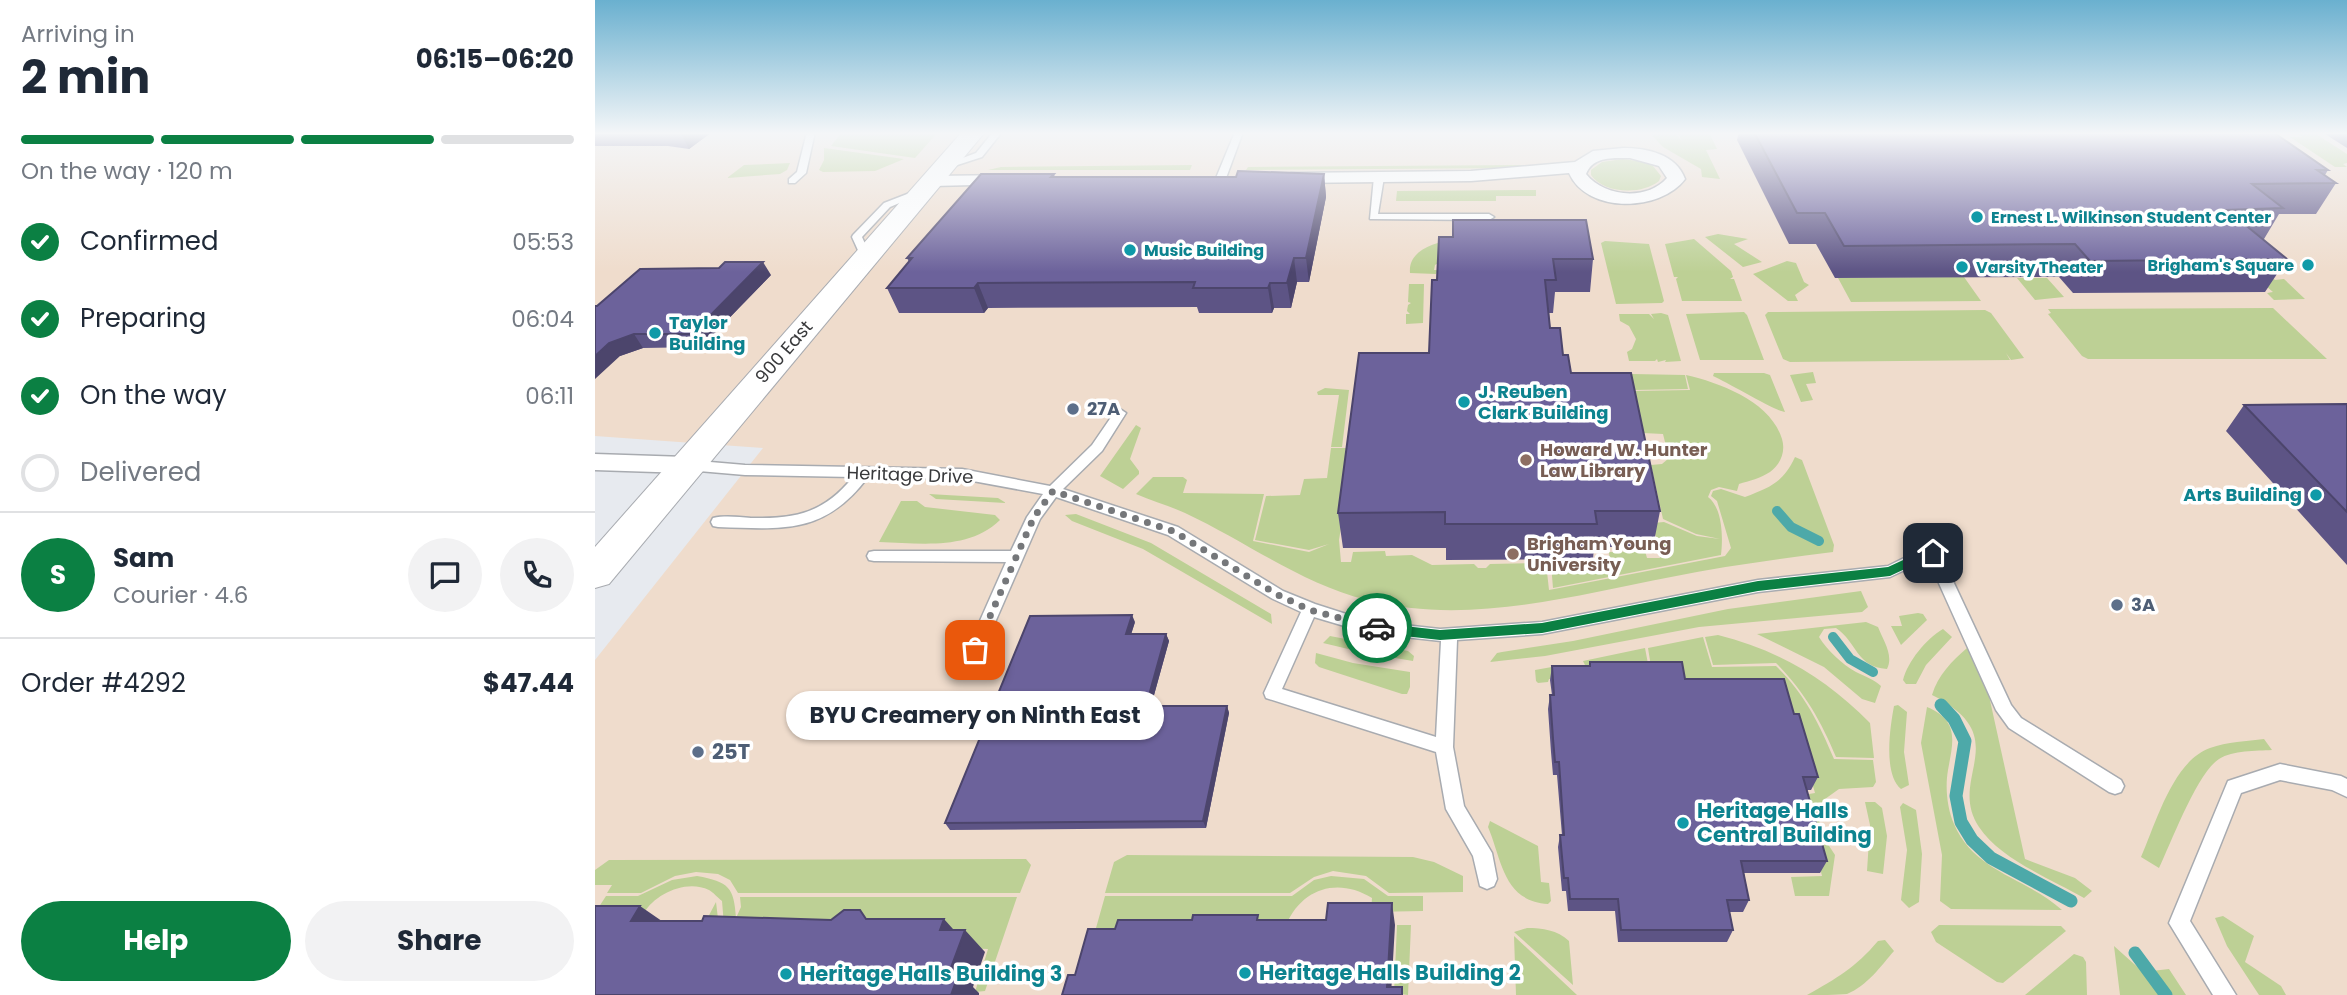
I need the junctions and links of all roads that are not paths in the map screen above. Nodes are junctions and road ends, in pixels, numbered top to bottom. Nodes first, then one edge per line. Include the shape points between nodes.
1 (795, 178) edge
2 (936, 178) edge
3 (1379, 178) edge
4 (1585, 178) edge
5 (1676, 178) edge
6 (933, 180) junction
7 (1029, 180) edge
8 (792, 181) dead end
9 (1489, 217) edge
10 (1119, 413) dead end
11 (597, 463) edge
12 (686, 465) junction
13 (863, 472) junction
14 (1053, 491) junction
15 (718, 522) dead end
16 (874, 556) dead end
17 (1017, 557) junction
18 (595, 573) edge
19 (1310, 610) junction
20 (1449, 635) junction
21 (975, 650) dead end
22 (1444, 747) junction
23 (2115, 786) dead end
24 (2347, 789) edge
25 (1487, 879) dead end
26 (2225, 995) edge

1 - 8 lane
2 - 6 lane
3 - 9 lane via 1373,217
4 - 5 street via 1602,193 1634,197 1663,192
6 - 7 street
6 - 12 main road, 900 East
10 - 14 lane via 1097,449
11 - 12 street
12 - 13 lane, Heritage Drive
12 - 18 main road, 900 East
13 - 14 lane, Heritage Drive via 962,474
13 - 15 lane via 849,495 812,518 789,523
14 - 17 lane via 1034,517
14 - 19 lane, Heritage Drive via 1173,531
16 - 17 lane
17 - 21 lane
19 - 20 lane, Heritage Drive via 1368,627
19 - 22 lane via 1272,693
20 - 22 lane
20 - 23 lane, Heritage Drive via 1542,628 1758,586 1890,571 1933,553 2015,723
22 - 25 lane via 1455,809 1482,853
24 - 26 lane via 2335,782 2280,772 2234,787 2179,923

